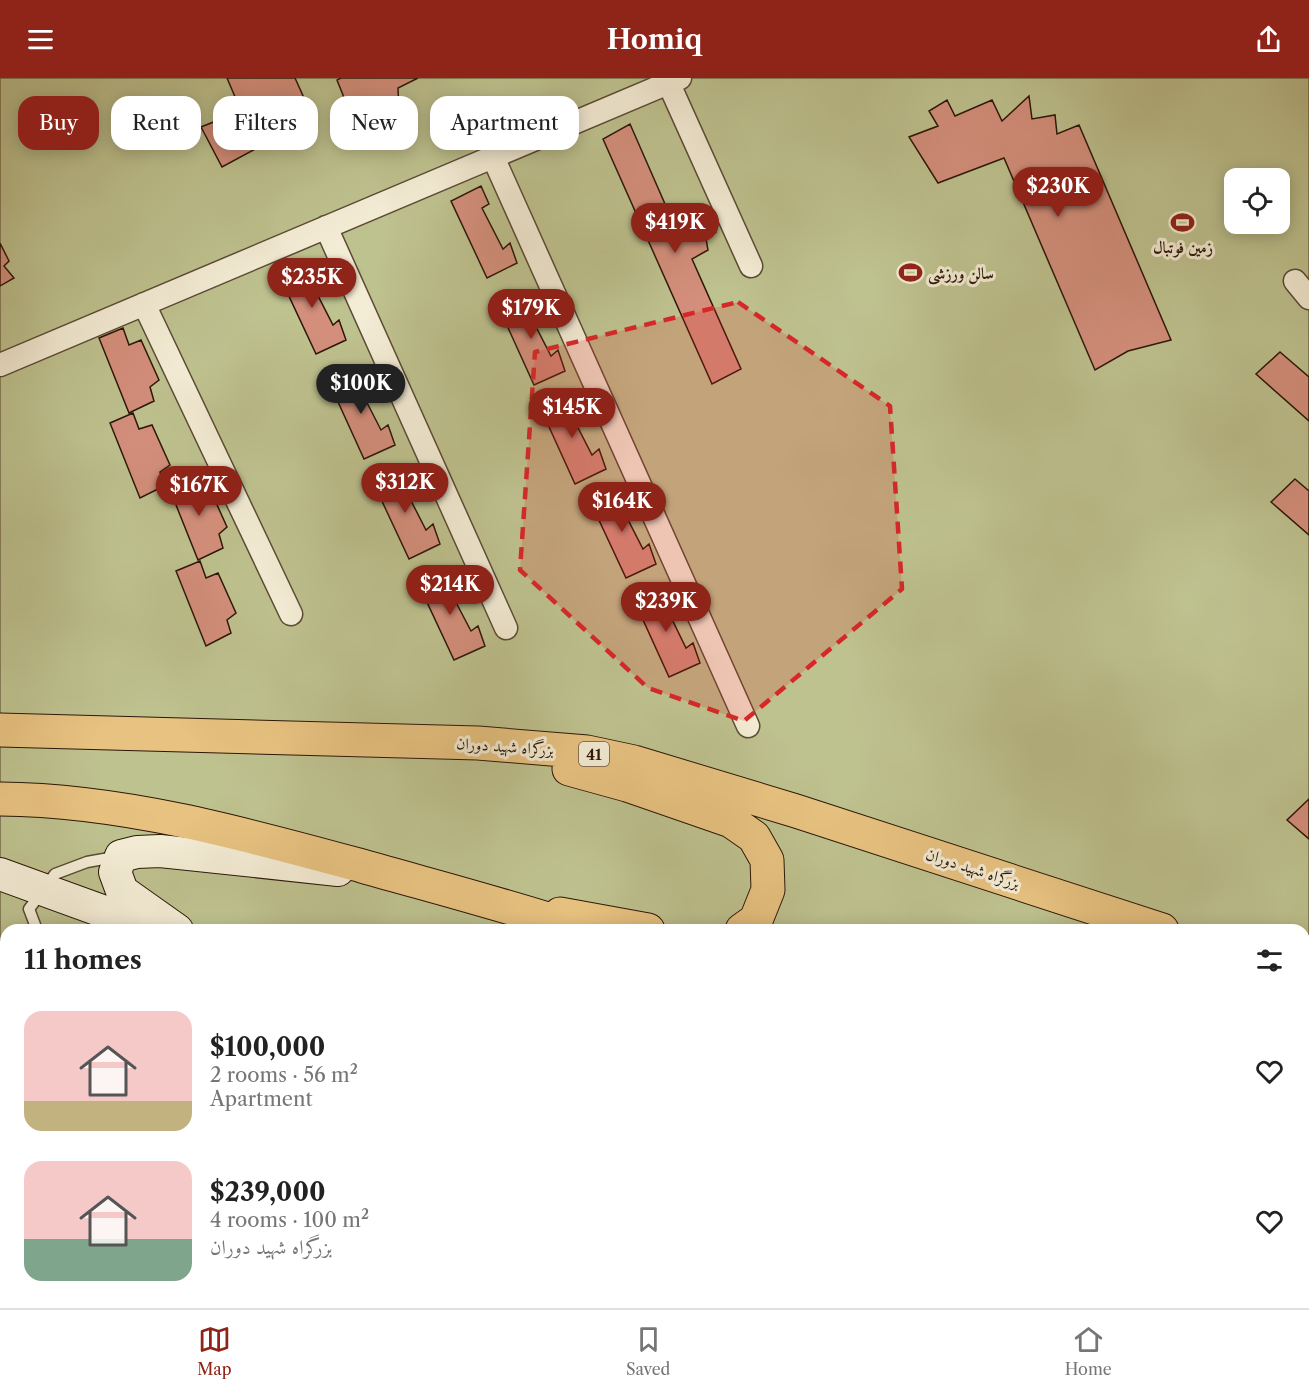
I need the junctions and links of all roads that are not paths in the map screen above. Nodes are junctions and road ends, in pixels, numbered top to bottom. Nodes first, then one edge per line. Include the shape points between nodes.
1 (674, 81) edge
2 (493, 158) junction
3 (326, 227) junction
4 (751, 266) dead end
5 (144, 304) junction
6 (0, 365) edge
7 (291, 614) dead end
8 (506, 628) dead end
9 (748, 726) dead end
10 (0, 730) edge
11 (478, 743) junction
12 (0, 799) edge
13 (121, 856) junction
14 (0, 874) edge
15 (396, 876) junction
16 (43, 890) junction
17 (505, 905) junction
18 (35, 924) edge
19 (129, 924) edge
20 (169, 924) edge
21 (564, 924) edge
22 (614, 924) edge
23 (750, 924) edge
24 (1144, 924) edge

1 - 2 street
1 - 4 street
2 - 3 street
2 - 9 street
3 - 5 street
3 - 8 street
5 - 6 street
5 - 7 street
10 - 11 highway, بزرگراه شهید دوران / 41
11 - 23 highway via 627,785 731,821 754,837 767,860 768,890 756,920
11 - 24 highway, بزرگراه شهید دوران / 41 via 586,752 634,762
12 - 15 highway via 46,799 159,816 282,844
13 - 15 main road via 160,851
13 - 16 lane via 87,862 55,874
13 - 20 main road via 115,872 122,891
14 - 16 main road
15 - 17 highway
16 - 18 lane via 29,909
16 - 19 main road
17 - 21 highway
17 - 22 highway

